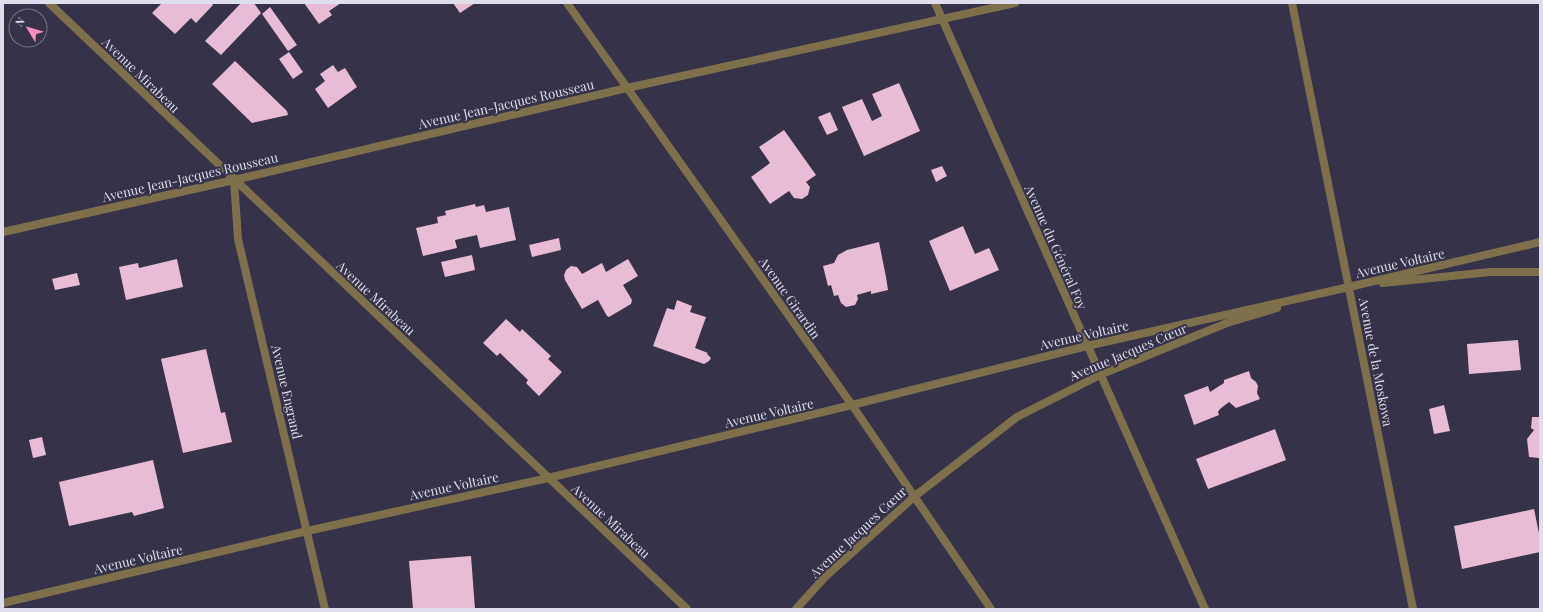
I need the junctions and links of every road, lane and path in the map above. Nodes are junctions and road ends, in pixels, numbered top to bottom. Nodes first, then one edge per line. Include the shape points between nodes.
1 (49, 3) edge
2 (567, 3) edge
3 (935, 3) edge
4 (1015, 3) edge
5 (1292, 3) edge
6 (943, 19) junction
7 (627, 88) junction
8 (234, 180) junction
9 (3, 232) edge
10 (1540, 242) edge
11 (1540, 272) edge
12 (1349, 287) junction
13 (1087, 346) junction
14 (1102, 374) junction
15 (852, 405) junction
16 (548, 478) junction
17 (915, 496) junction
18 (308, 531) junction
19 (3, 603) edge
20 (325, 609) edge
21 (687, 609) edge
22 (796, 609) edge
23 (991, 609) edge
24 (1205, 609) edge
25 (1413, 609) edge

1 - 8 street, Avenue Mirabeau
2 - 7 street, Avenue Girardin
3 - 6 street, Avenue du Général Foy
4 - 6 street, Avenue Jean-Jacques Rousseau
5 - 12 street, Avenue de la Moskowa
6 - 7 street, Avenue Jean-Jacques Rousseau
6 - 13 street, Avenue du Général Foy
7 - 8 street, Avenue Jean-Jacques Rousseau
7 - 15 street, Avenue Girardin
8 - 9 street, Avenue Jean-Jacques Rousseau
8 - 16 street, Avenue Mirabeau
8 - 18 street, Avenue Engrand via 238,239
10 - 12 street, Avenue Voltaire
11 - 12 street, Avenue Jacques Cœur via 1490,272
12 - 13 street, Avenue Voltaire
12 - 14 street, Avenue Jacques Cœur via 1227,323
12 - 25 street, Avenue de la Moskowa
13 - 14 street, Avenue du Général Foy
13 - 15 street, Avenue Voltaire
14 - 17 street, Avenue Jacques Cœur via 1017,417
14 - 24 street, Avenue du Général Foy
15 - 16 street, Avenue Voltaire
15 - 17 street, Avenue Girardin
16 - 18 street, Avenue Voltaire
16 - 21 street, Avenue Mirabeau
17 - 22 street, Avenue Jacques Cœur via 825,577
17 - 23 street, Avenue Girardin
18 - 19 street, Avenue Voltaire
18 - 20 street, Avenue Engrand

